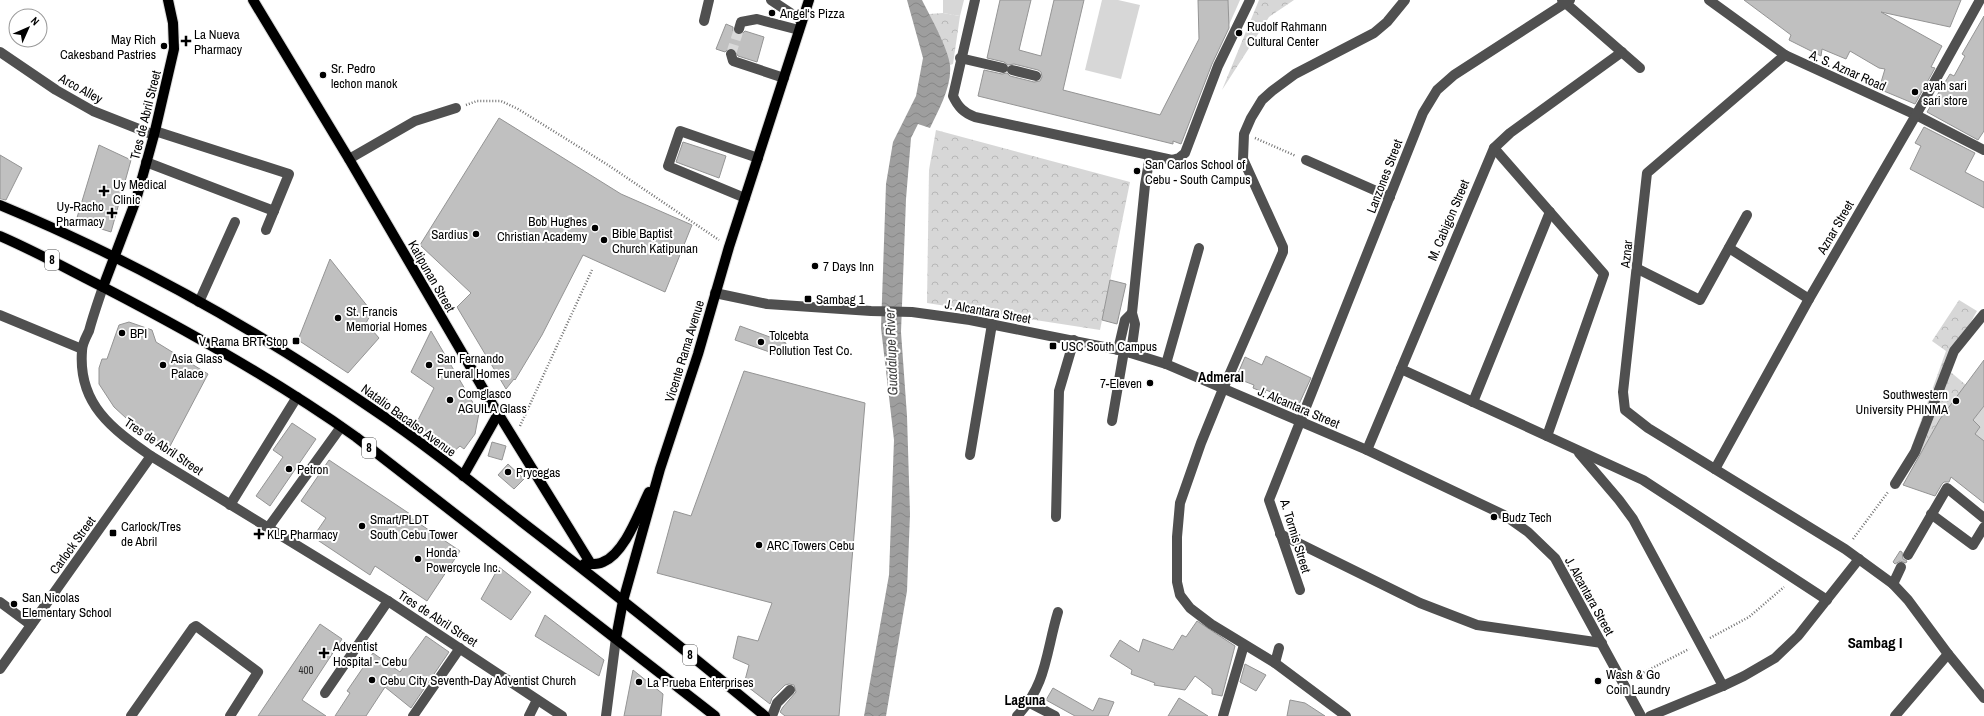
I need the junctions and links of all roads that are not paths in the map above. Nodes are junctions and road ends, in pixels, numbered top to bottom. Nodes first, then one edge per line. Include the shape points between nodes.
1 (168, 0) edge
2 (253, 0) edge
3 (709, 0) edge
4 (771, 0) edge
5 (809, 0) edge
6 (974, 0) edge
7 (1250, 0) edge
8 (1405, 0) edge
9 (1709, 0) edge
10 (1980, 0) edge
11 (1566, 1) edge
12 (704, 21) dead end
13 (800, 25) junction
14 (739, 29) tunnel mouth
15 (0, 52) edge
16 (1622, 52) junction
17 (731, 54) dead end
18 (1784, 55) junction
19 (960, 58) junction
20 (1640, 68) dead end
21 (1036, 76) dead end
22 (784, 78) junction
23 (456, 108) road end
24 (1916, 115) junction
25 (155, 133) junction
26 (1494, 148) junction
27 (1984, 150) edge
28 (1150, 156) junction
29 (758, 158) junction
30 (349, 159) junction
31 (1306, 160) road end
32 (146, 162) junction
33 (1390, 197) junction
34 (745, 198) junction
35 (0, 205) edge
36 (274, 211) junction
37 (1550, 212) junction
38 (1748, 215) dead end
39 (235, 222) dead end
40 (266, 230) dead end
41 (0, 236) edge
42 (1199, 248) dead end
43 (1730, 248) junction
44 (114, 256) junction
45 (1638, 269) junction
46 (103, 287) junction
47 (715, 293) junction
48 (1809, 299) junction
49 (199, 302) junction
50 (1984, 314) edge
51 (0, 315) edge
52 (992, 324) junction
53 (1074, 340) junction
54 (82, 350) junction
55 (1124, 351) junction
56 (1166, 364) junction
57 (1401, 369) junction
58 (1223, 389) junction
59 (297, 397) junction
60 (1473, 402) junction
61 (498, 414) junction
62 (1112, 421) dead end
63 (1300, 422) junction
64 (342, 427) junction
65 (1547, 436) junction
66 (1367, 450) junction
67 (1577, 450) junction
68 (970, 455) dead end
69 (152, 456) junction
70 (660, 469) junction
71 (1715, 469) junction
72 (463, 476) junction
73 (1895, 484) road end
74 (230, 505) junction
75 (1931, 514) junction
76 (1056, 517) dead end
77 (1984, 518) edge
78 (1984, 527) edge
79 (268, 528) junction
80 (1280, 534) junction
81 (1908, 555) dead end
82 (1859, 559) junction
83 (573, 561) junction
84 (591, 564) junction
85 (1901, 567) dead end
86 (1893, 584) junction
87 (1300, 590) dead end
88 (1827, 600) junction
89 (388, 601) junction
90 (623, 601) junction
91 (0, 602) edge
92 (1058, 612) dead end
93 (31, 625) junction
94 (616, 638) junction
95 (1602, 643) junction
96 (1244, 645) junction
97 (460, 648) junction
98 (1279, 648) dead end
99 (1948, 654) junction
100 (1275, 663) junction
101 (0, 670) edge
102 (1723, 686) junction
103 (790, 690) dead end
104 (325, 693) dead end
105 (1984, 698) edge
106 (537, 700) junction
107 (1030, 703) junction
108 (754, 712) edge
109 (131, 716) edge
110 (230, 716) edge
111 (413, 716) edge
112 (529, 716) edge
113 (562, 716) edge
114 (606, 716) edge
115 (715, 716) edge
116 (765, 716) edge
117 (772, 716) edge
118 (1017, 716) edge
119 (1055, 716) edge
120 (1223, 716) edge
121 (1346, 716) edge
122 (1640, 716) edge
123 (1650, 716) edge
124 (1895, 716) edge

1 - 25 main road, Tres de Abril Street via 173,23 174,49
2 - 30 main road, Katipunan Street
3 - 12 street
4 - 13 street
5 - 13 main road, Vicente Rama Avenue
6 - 19 street
7 - 28 street via 1218,66 1185,153 1172,160
8 - 58 street via 1374,33 1295,74 1272,91 1262,100 1244,134 1243,159 1283,252
9 - 18 street, A. S. Aznar Road
10 - 24 street, Aznar Street
11 - 16 street
11 - 33 street, Lanzones Street via 1454,75 1437,90 1423,113
13 - 14 street via 757,19 741,22
13 - 22 main road, Vicente Rama Avenue
15 - 25 street, Arco Alley via 56,90 93,111
16 - 20 street
16 - 26 street, M. Cabigon Street via 1510,133
17 - 22 street via 733,61
18 - 24 street, A. S. Aznar Road
18 - 45 street, Aznar via 1647,173
19 - 21 street
19 - 28 street via 953,96 959,108 967,114
22 - 29 main road, Vicente Rama Avenue
23 - 30 street via 415,121
24 - 27 street, A. S. Aznar Road
24 - 48 street, Aznar Street
25 - 32 main road, Tres de Abril Street
25 - 36 street, Arco Alley via 290,174
26 - 37 street
26 - 57 street, M. Cabigon Street
28 - 55 street via 1132,313 1125,320
29 - 34 main road, Vicente Rama Avenue
29 - 34 street via 680,131 668,166
30 - 61 main road, Katipunan Street
31 - 33 street
32 - 36 street
32 - 44 main road, Tres de Abril Street via 136,200
33 - 63 street, Lanzones Street
34 - 47 main road, Vicente Rama Avenue
35 - 44 main road, Natalio Bacalso Avenue / 8
36 - 40 street
37 - 60 street
37 - 65 street via 1604,274
38 - 43 street
39 - 49 street
41 - 46 main road, 8
42 - 56 street
43 - 45 street via 1700,300
43 - 48 street
44 - 46 main road, Tres de Abril Street
44 - 49 main road, Natalio Bacalso Avenue / 8
45 - 71 street, Aznar via 1623,392 1625,410 1648,428
46 - 54 street, Tres de Abril Street
46 - 59 main road, 8 via 175,324
47 - 52 street, J. Alcantara Street via 767,304 912,312
47 - 70 main road, Vicente Rama Avenue
48 - 71 street, Aznar Street
49 - 72 main road, Natalio Bacalso Avenue / 8 via 375,410
50 - 73 street via 1954,351 1915,452
51 - 54 street
52 - 53 street, J. Alcantara Street
52 - 68 street
53 - 55 street, J. Alcantara Street
53 - 76 street via 1059,391
54 - 69 street, Tres de Abril Street via 82,374 90,399 125,438
55 - 56 street, J. Alcantara Street
55 - 62 street
56 - 58 street, J. Alcantara Street
57 - 60 street
57 - 66 street, M. Cabigon Street
58 - 63 street, J. Alcantara Street
58 - 96 street via 1180,503 1177,582 1180,595 1190,608
59 - 64 main road, 8
59 - 74 street
60 - 65 street
61 - 72 main road
61 - 84 main road, Katipunan Street
63 - 66 street, J. Alcantara Street
63 - 80 street, A. Tormis Street via 1269,500
64 - 79 street
64 - 94 main road, 8
65 - 67 street
66 - 95 street, J. Alcantara Street via 1504,515 1528,532 1555,558
67 - 88 street via 1643,480
67 - 102 street via 1633,519
69 - 74 street, Tres de Abril Street
69 - 93 street, Carlock Street
70 - 84 main road via 622,545 608,560
70 - 90 main road, Vicente Rama Avenue
71 - 82 street
72 - 83 main road, Natalio Bacalso Avenue / 8
74 - 79 street, Tres de Abril Street
75 - 77 street via 1947,488
75 - 78 street via 1973,544
75 - 81 street
79 - 89 street, Tres de Abril Street
80 - 87 street, A. Tormis Street
80 - 95 street via 1420,603 1477,625
82 - 86 street
82 - 88 street
83 - 84 main road
83 - 90 main road, Natalio Bacalso Avenue / 8
85 - 86 street
86 - 99 street
88 - 102 street via 1798,636 1775,658
89 - 97 street, Tres de Abril Street
89 - 104 street
90 - 94 main road, Vicente Rama Avenue
90 - 108 main road, Natalio Bacalso Avenue / 8
91 - 93 street
92 - 107 street via 1050,648
93 - 101 street, Carlock Street
94 - 114 street, Vicente Rama Avenue
94 - 115 main road, 8
95 - 122 street, J. Alcantara Street
96 - 100 street
96 - 120 street
97 - 106 street, Tres de Abril Street
97 - 111 street
98 - 100 street
99 - 105 street
99 - 124 street
100 - 121 street
102 - 123 street
103 - 117 street via 777,703
106 - 112 street
106 - 113 street, Tres de Abril Street
107 - 118 street
107 - 119 street
108 - 116 main road, Natalio Bacalso Avenue / 8
109 - 110 street via 196,626 258,672

